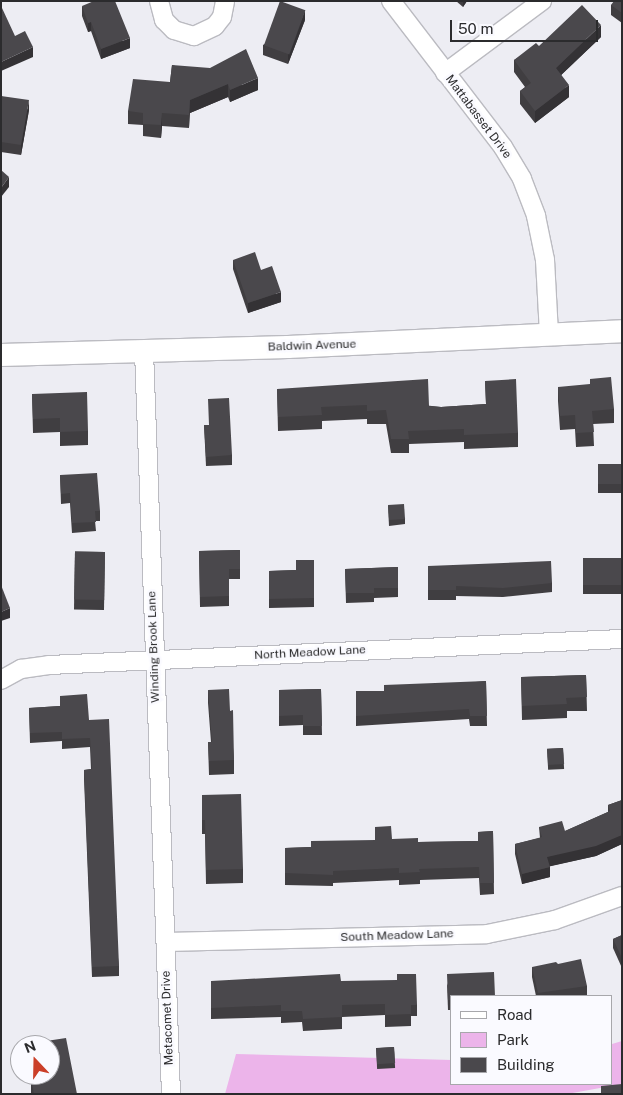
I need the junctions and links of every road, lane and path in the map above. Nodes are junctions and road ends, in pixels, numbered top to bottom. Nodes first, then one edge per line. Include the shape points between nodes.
1 (159, 1) edge
2 (225, 1) edge
3 (391, 1) edge
4 (542, 1) edge
5 (445, 73) junction
6 (622, 331) edge
7 (549, 334) junction
8 (144, 351) junction
9 (1, 354) edge
10 (622, 639) edge
11 (154, 660) junction
12 (1, 680) edge
13 (622, 896) edge
14 (166, 942) junction
15 (171, 1094) edge

1 - 2 street via 164,20 174,30 194,36 215,26 222,17
3 - 5 street, Mattabasset Drive
4 - 5 street
5 - 7 street, Mattabasset Drive via 503,147 522,179 536,216 545,260
6 - 7 street, Baldwin Avenue
7 - 8 street, Baldwin Avenue
8 - 9 street, Baldwin Avenue
8 - 11 street, Winding Brook Lane
10 - 11 street, North Meadow Lane
11 - 12 street, North Meadow Lane via 49,665 21,669
11 - 14 street, Winding Brook Lane
13 - 14 street, South Meadow Lane via 555,920 487,934
14 - 15 street, Metacomet Drive

